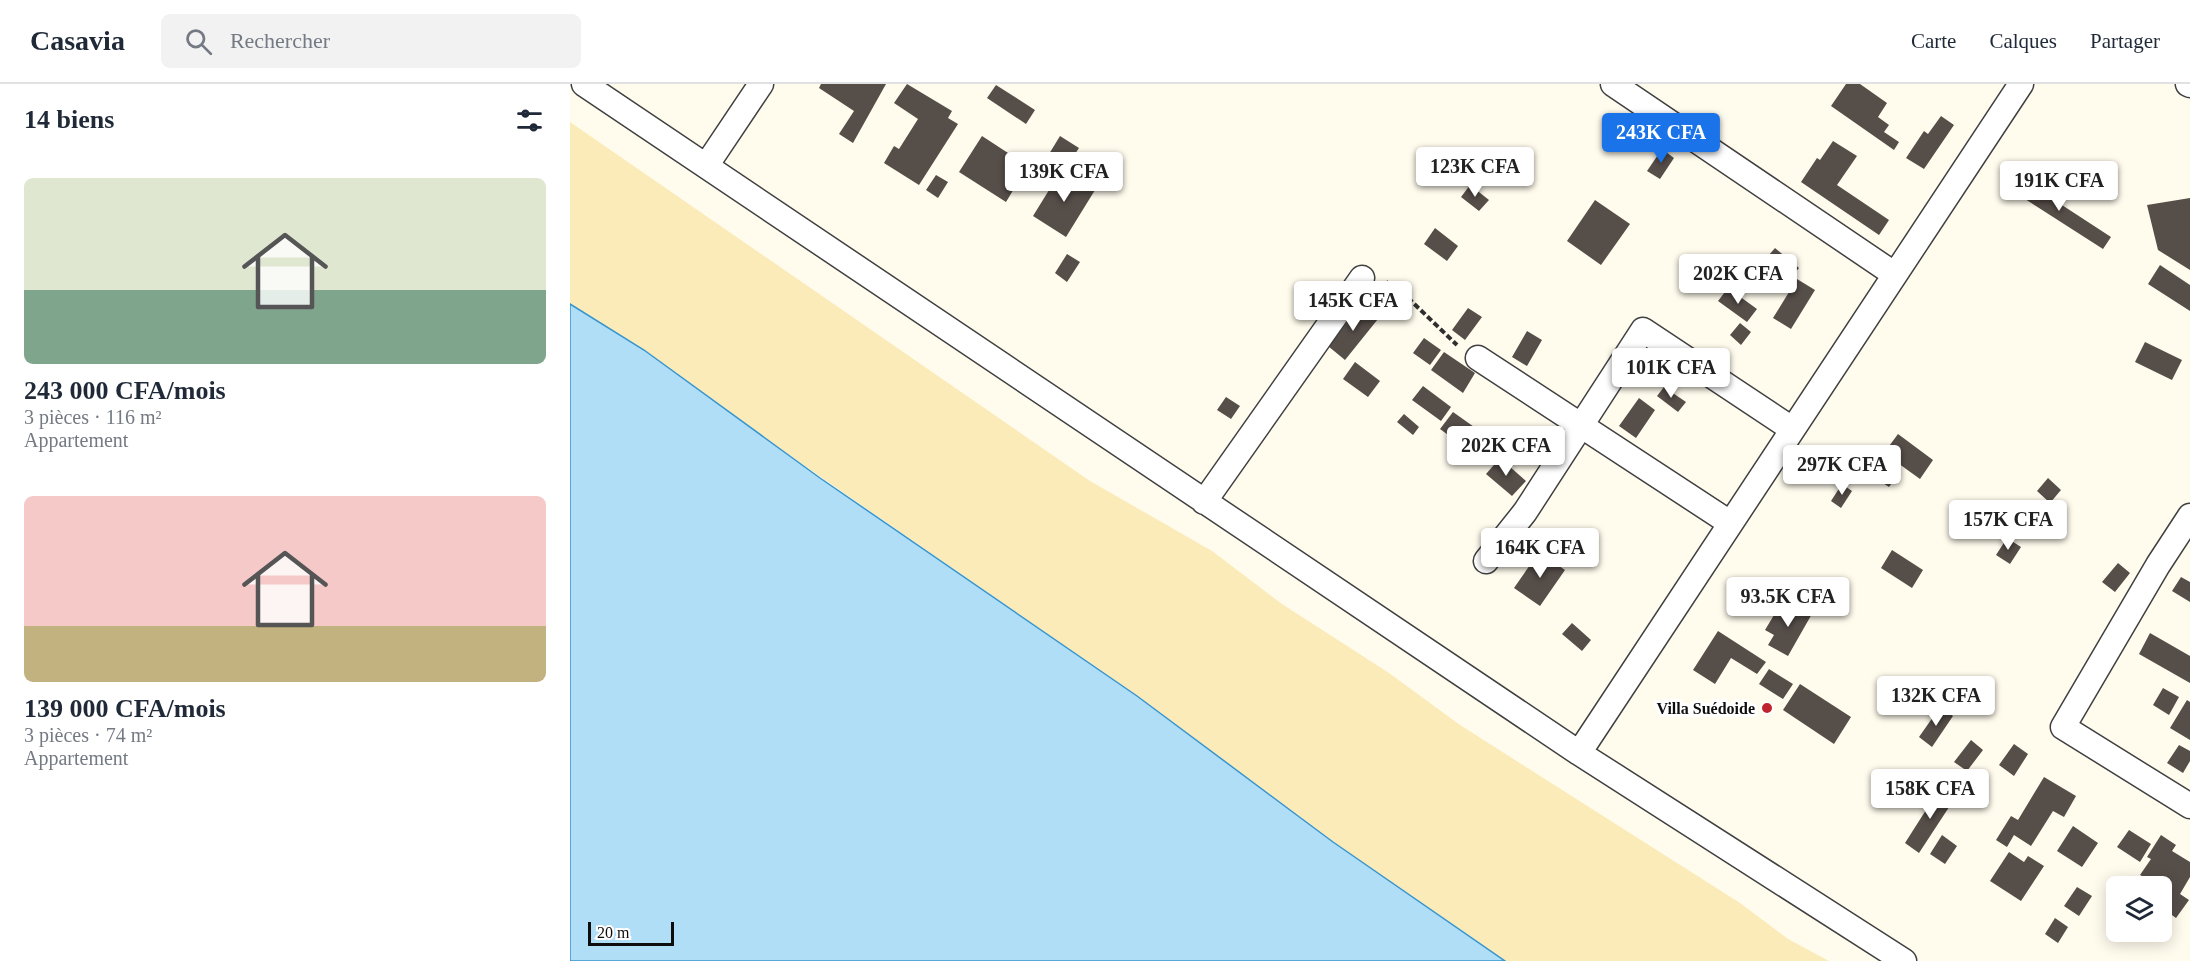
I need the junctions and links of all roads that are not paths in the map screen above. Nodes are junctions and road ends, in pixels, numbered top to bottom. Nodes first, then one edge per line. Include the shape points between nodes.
1 (584, 84) edge
2 (761, 84) edge
3 (1613, 84) edge
4 (2021, 84) edge
5 (706, 166) junction
6 (1894, 274) junction
7 (1362, 278) road end
8 (1478, 358) road end
9 (1581, 426) junction
10 (1792, 429) junction
11 (1204, 502) junction
12 (2190, 516) edge
13 (1730, 523) junction
14 (1486, 561) dead end
15 (1579, 753) junction
16 (2190, 806) edge
17 (1904, 961) edge

1 - 5 street
2 - 5 street
3 - 6 street
4 - 6 street
5 - 11 street
6 - 10 street
7 - 11 street
8 - 9 street
9 - 10 street via 1643,330
9 - 13 street
9 - 14 street via 1525,512
10 - 13 street
11 - 15 street
12 - 16 street via 2063,727
13 - 15 street
15 - 17 street

